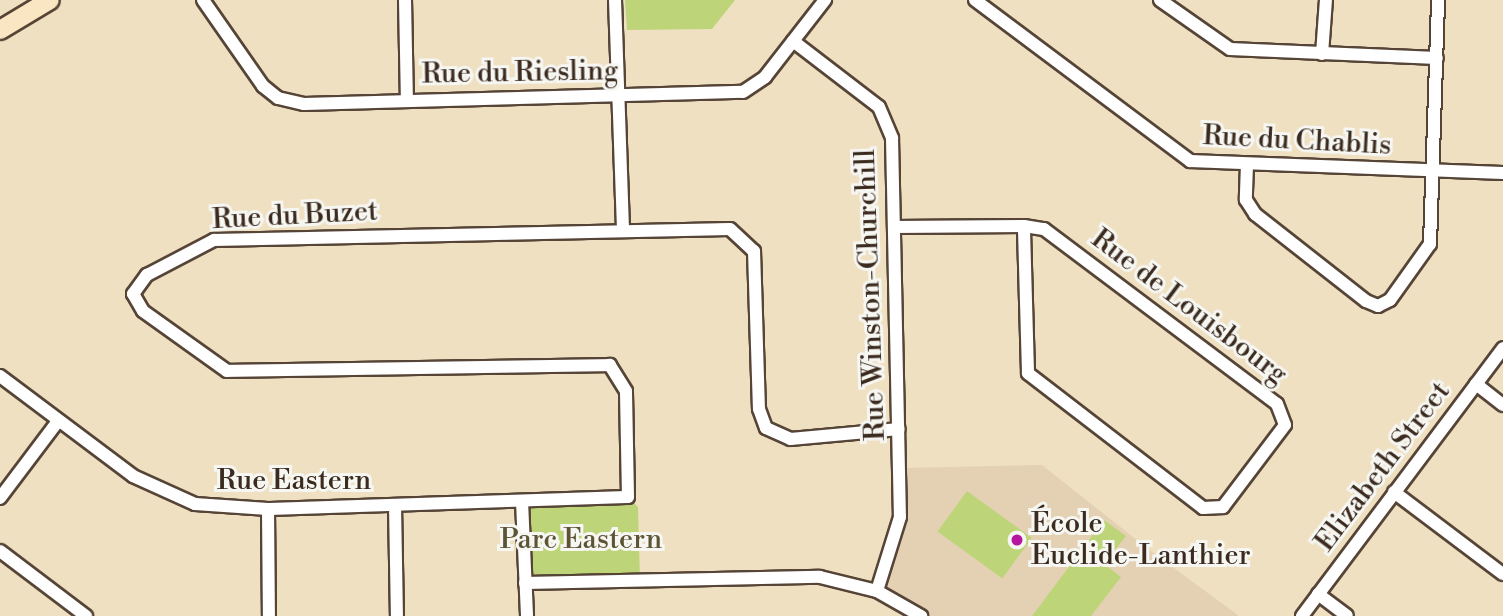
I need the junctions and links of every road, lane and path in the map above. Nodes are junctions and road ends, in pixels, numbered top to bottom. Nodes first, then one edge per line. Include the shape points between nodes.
1 (50, 0) edge
2 (203, 0) edge
3 (213, 0) edge
4 (405, 0) edge
5 (615, 0) edge
6 (825, 0) edge
7 (975, 0) edge
8 (1160, 0) edge
9 (1326, 0) edge
10 (1438, 0) edge
11 (217, 15) junction
12 (0, 30) edge
13 (793, 41) junction
14 (1322, 54) junction
15 (1437, 58) junction
16 (619, 96) junction
17 (407, 101) junction
18 (1247, 164) junction
19 (1431, 173) junction
20 (1503, 173) edge
21 (1024, 226) junction
22 (894, 227) junction
23 (623, 230) junction
24 (1503, 348) edge
25 (0, 376) edge
26 (1476, 384) junction
27 (1503, 405) edge
28 (58, 421) junction
29 (899, 429) junction
30 (1394, 492) junction
31 (628, 497) joint
32 (0, 498) edge
33 (522, 501) junction
34 (395, 505) junction
35 (268, 509) junction
36 (0, 551) edge
37 (1503, 574) edge
38 (525, 583) junction
39 (877, 591) junction
40 (1318, 594) junction
41 (86, 616) edge
42 (270, 616) edge
43 (397, 616) edge
44 (527, 616) edge
45 (921, 616) edge
46 (1302, 616) edge
47 (1348, 616) edge

1 - 12 main road
2 - 11 street, Rue du Riesling
3 - 11 street, Rue du Riesling
4 - 17 street
5 - 16 street
6 - 13 street, Rue du Riesling
7 - 18 street, Rue du Chablis via 1180,156
8 - 14 street via 1230,49
9 - 14 street
10 - 15 street
11 - 17 street, Rue du Riesling via 256,78 278,98 304,104
13 - 16 street, Rue du Riesling via 765,77 743,92
13 - 22 street, Rue Winston-Churchill via 885,114 892,138
14 - 15 street
15 - 19 street
16 - 17 street, Rue du Riesling
16 - 23 street
18 - 19 street, Rue du Chablis
18 - 19 street via 1250,208 1378,306 1390,300 1427,251
19 - 20 street, Rue du Chablis
21 - 21 street, Rue de Louisbourg via 1052,234 1282,410 1285,425 1223,507 1203,509 1028,373
21 - 22 street, Rue de Louisbourg
22 - 29 street, Rue Winston-Churchill
23 - 29 street, Rue du Buzet via 730,229 750,242 759,409 773,434 791,439
23 - 31 street, Rue du Buzet via 214,240 147,275 133,294 143,311 227,371 610,365 626,391
24 - 26 street, Elizabeth Street
25 - 28 street, Rue Eastern
26 - 27 street
26 - 30 street, Elizabeth Street
28 - 32 street
28 - 35 street, Rue Eastern via 163,494 214,507
29 - 39 street, Rue Winston-Churchill via 899,533
30 - 37 street
30 - 40 street, Elizabeth Street
31 - 33 street, Rue Eastern
33 - 34 street, Rue Eastern
33 - 38 street
34 - 35 street, Rue Eastern
34 - 43 street
35 - 42 street
36 - 41 street
38 - 39 street via 790,575
38 - 44 street
39 - 45 street
40 - 46 street, Elizabeth Street
40 - 47 street

